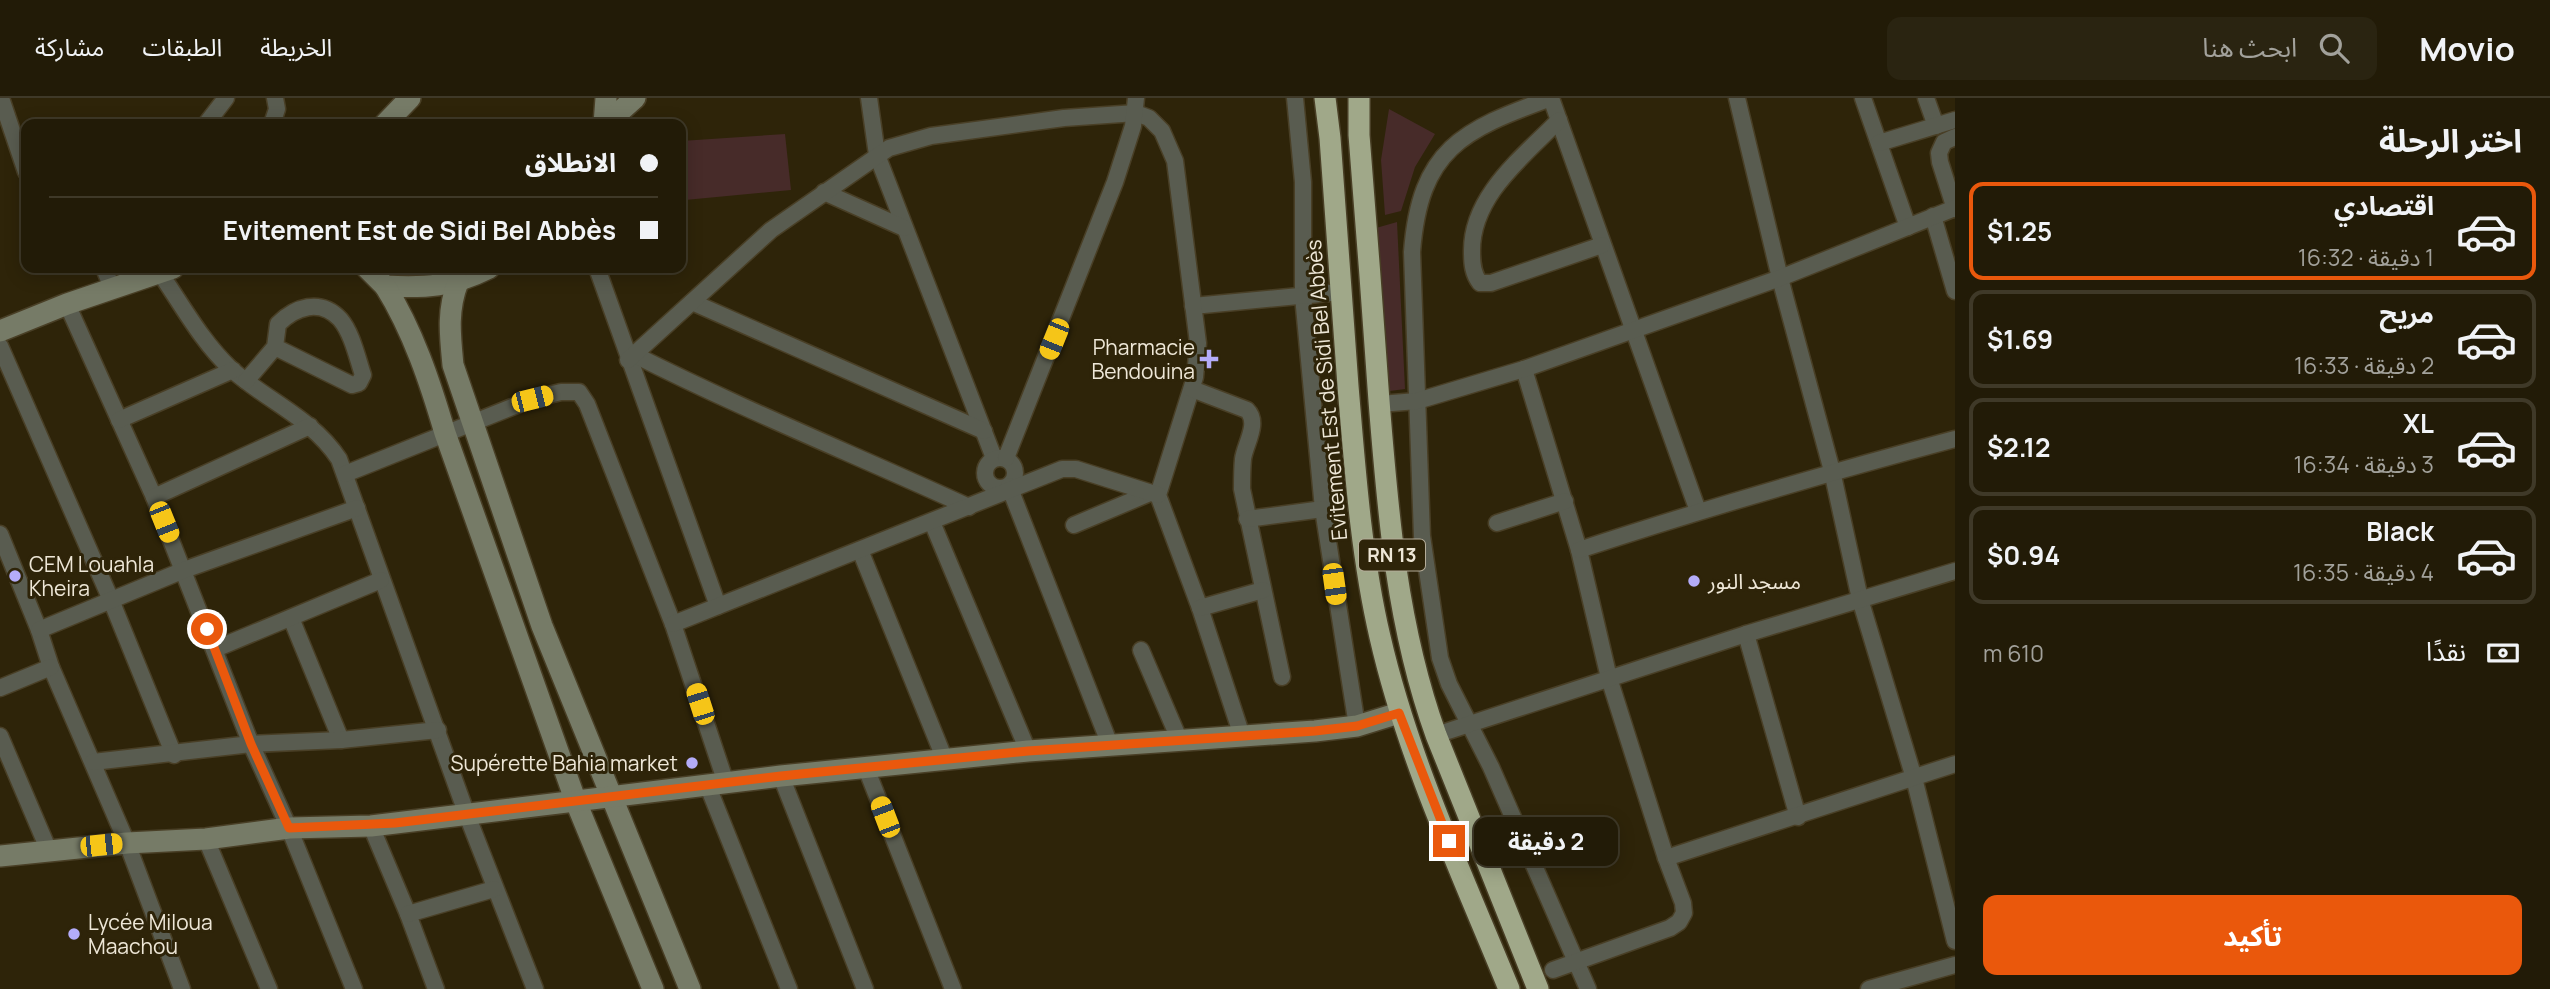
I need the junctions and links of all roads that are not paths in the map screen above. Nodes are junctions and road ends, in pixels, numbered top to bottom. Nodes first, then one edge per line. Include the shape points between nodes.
1 (1, 98) edge
2 (226, 98) edge
3 (275, 98) edge
4 (410, 98) edge
5 (606, 98) edge
6 (635, 98) edge
7 (869, 98) edge
8 (1295, 98) edge
9 (1325, 98) edge
10 (1359, 98) edge
11 (1551, 98) edge
12 (1737, 98) edge
13 (1863, 98) edge
14 (1926, 98) edge
15 (1136, 106) edge
16 (210, 119) edge
17 (274, 119) edge
18 (390, 119) edge
19 (605, 119) edge
20 (611, 119) edge
21 (1559, 120) junction
22 (1955, 120) edge
23 (1936, 126) junction
24 (1955, 137) edge
25 (1880, 143) junction
26 (877, 155) junction
27 (21, 157) edge
28 (824, 192) junction
29 (1955, 208) edge
30 (1933, 216) junction
31 (1908, 227) junction
32 (904, 228) junction
33 (1602, 245) junction
34 (106, 273) edge
35 (157, 273) edge
36 (171, 273) edge
37 (372, 273) edge
38 (478, 273) edge
39 (599, 273) edge
40 (1780, 278) junction
41 (458, 282) junction
42 (385, 286) junction
43 (112, 288) junction
44 (1955, 290) edge
45 (1341, 292) junction
46 (1303, 296) junction
47 (692, 302) junction
48 (67, 304) junction
49 (1194, 306) junction
50 (0, 331) edge
51 (1634, 331) junction
52 (0, 346) edge
53 (275, 347) junction
54 (631, 358) junction
55 (1524, 369) junction
56 (239, 376) junction
57 (1192, 390) junction
58 (1417, 401) junction
59 (1380, 404) junction
60 (119, 420) junction
61 (472, 421) junction
62 (310, 426) junction
63 (984, 431) junction
64 (445, 433) junction
65 (1955, 439) edge
66 (1000, 458) junction
67 (1832, 471) junction
68 (345, 474) junction
69 (1010, 488) junction
70 (1154, 494) junction
71 (154, 497) junction
72 (1565, 501) junction
73 (969, 507) junction
74 (358, 508) junction
75 (1323, 509) junction
76 (1699, 511) junction
77 (1247, 519) junction
78 (932, 522) junction
79 (1497, 523) dead end
80 (1074, 525) dead end
81 (0, 534) edge
82 (860, 550) junction
83 (1579, 550) junction
84 (184, 570) junction
85 (1955, 571) edge
86 (381, 580) junction
87 (1263, 590) junction
88 (1860, 599) junction
89 (111, 600) junction
90 (718, 606) junction
91 (1200, 608) junction
92 (291, 618) junction
93 (673, 624) junction
94 (39, 630) junction
95 (1746, 634) junction
96 (215, 649) junction
97 (1141, 650) dead end
98 (51, 667) junction
99 (1282, 677) dead end
100 (1609, 678) junction
101 (0, 688) edge
102 (1399, 713) junction
103 (1469, 724) junction
104 (1357, 726) junction
105 (438, 730) junction
106 (1436, 735) junction
107 (0, 736) edge
108 (1241, 736) junction
109 (341, 740) junction
110 (1179, 740) junction
111 (251, 744) junction
112 (1110, 745) junction
113 (1028, 751) junction
114 (174, 755) junction
115 (945, 760) junction
116 (93, 762) junction
117 (1955, 764) edge
118 (866, 768) junction
119 (781, 776) junction
120 (1914, 778) junction
121 (717, 784) junction
122 (610, 796) junction
123 (576, 802) junction
124 (467, 816) junction
125 (1798, 817) junction
126 (371, 826) junction
127 (289, 828) junction
128 (206, 839) junction
129 (127, 843) junction
130 (49, 851) junction
131 (0, 856) edge
132 (1666, 858) junction
133 (494, 889) junction
134 (408, 914) junction
135 (1955, 941) edge
136 (1576, 961) junction
137 (1526, 964) junction
138 (1955, 965) edge
139 (1553, 970) junction
140 (181, 989) edge
141 (269, 989) edge
142 (354, 989) edge
143 (436, 989) edge
144 (535, 989) edge
145 (653, 989) edge
146 (690, 989) edge
147 (789, 989) edge
148 (865, 989) edge
149 (953, 989) edge
150 (1509, 989) edge
151 (1538, 989) edge
152 (1545, 989) edge
153 (1588, 989) edge
154 (1869, 989) edge

1 - 27 street
2 - 16 street
3 - 17 street
4 - 18 main road
5 - 19 main road
6 - 20 main road
7 - 26 street
8 - 46 street via 1303,182
9 - 45 highway, Evitement Est de Sidi Bel Abbès / RN 13
10 - 59 highway, RN 13
11 - 21 street
11 - 58 street via 1480,127 1455,144 1435,166 1423,189 1412,252
12 - 40 street
13 - 25 street
14 - 23 street
15 - 26 street via 931,135
15 - 49 street via 1157,124 1175,161
15 - 66 street via 1115,182
21 - 33 street
21 - 33 street via 1493,189 1472,241 1474,272 1485,285
22 - 23 street
23 - 25 street
24 - 29 street via 1944,142 1939,153
25 - 31 street
26 - 28 street
26 - 32 street
28 - 32 street
28 - 47 street via 771,230
29 - 30 street
30 - 31 street
30 - 44 street
31 - 40 street
32 - 63 street
33 - 51 street
34 - 43 street
35 - 43 main road
36 - 56 street via 216,355
37 - 42 main road
38 - 41 main road
39 - 54 street
40 - 51 street
40 - 67 street
41 - 42 main road via 440,287
41 - 61 main road via 450,306 450,343
42 - 64 main road via 402,313
43 - 48 main road
45 - 46 street
45 - 102 highway, Evitement Est de Sidi Bel Abbès / RN 13 via 1367,564
46 - 49 street
46 - 75 street
47 - 54 street
47 - 63 street
48 - 50 main road
48 - 60 street
49 - 57 street via 1198,366
51 - 55 street
51 - 76 street
52 - 89 street
53 - 53 street via 352,386 363,375 347,331 339,318 323,308 306,306 289,313 278,324
53 - 56 street
54 - 73 street
54 - 90 street
55 - 58 street
55 - 72 street
56 - 60 street
56 - 62 street
57 - 70 street
57 - 77 street via 1247,410 1252,416 1242,470
58 - 59 street
58 - 103 street via 1422,536 1434,628 1449,684
59 - 106 highway, RN 13 via 1394,567 1414,665
60 - 71 street
61 - 64 street
61 - 93 street via 532,399 579,392
61 - 122 main road via 542,626
62 - 68 street via 327,442
62 - 71 street
63 - 66 street
64 - 68 street
64 - 123 main road
65 - 67 street
66 - 69 street via 1016,471
66 - 69 street via 985,470 986,480 994,487
67 - 76 street
67 - 88 street
68 - 74 street
69 - 70 street via 1069,468
69 - 73 street
69 - 112 street
70 - 80 street
70 - 91 street
71 - 84 street
72 - 79 street
72 - 83 street
73 - 78 street
74 - 84 street
74 - 86 street
75 - 77 street
75 - 104 street
76 - 83 street
77 - 87 street
78 - 82 street
78 - 113 street
81 - 94 street
82 - 90 street
82 - 115 street
83 - 100 street
84 - 89 street
84 - 96 street
85 - 88 street
86 - 92 street
86 - 105 street
87 - 91 street
87 - 99 street
88 - 95 street
88 - 120 street
89 - 94 street
89 - 114 street
90 - 93 street
91 - 108 street
92 - 96 street
92 - 109 street
93 - 121 street
94 - 98 street
95 - 100 street
95 - 125 street
96 - 111 street
97 - 110 street
98 - 101 street
98 - 116 street
100 - 103 street
100 - 132 street
102 - 104 main road
102 - 150 highway, Evitement Est de Sidi Bel Abbès / RN 13
103 - 106 street
103 - 136 street
104 - 108 main road
105 - 109 street
105 - 124 street
106 - 137 highway, RN 13
107 - 130 street
108 - 110 main road
109 - 111 street
110 - 112 main road
111 - 114 street
111 - 127 street
112 - 113 main road
113 - 115 main road
114 - 116 street
115 - 118 main road
116 - 129 street
117 - 120 street
118 - 119 main road
118 - 149 street
119 - 121 main road
119 - 148 street
120 - 125 street
120 - 135 street
121 - 122 main road
121 - 147 street
122 - 123 main road
122 - 146 main road
123 - 124 main road
123 - 145 main road
124 - 126 main road
124 - 133 street
125 - 132 street
126 - 127 main road
126 - 134 street
127 - 128 main road
127 - 142 street
128 - 129 main road
128 - 141 street
129 - 130 main road
129 - 140 street
130 - 131 main road
132 - 136 street via 1683,903 1679,922
133 - 134 street
133 - 144 street
134 - 143 street
136 - 139 street
136 - 153 street
137 - 139 street
137 - 151 highway, RN 13
138 - 154 street
139 - 152 street

